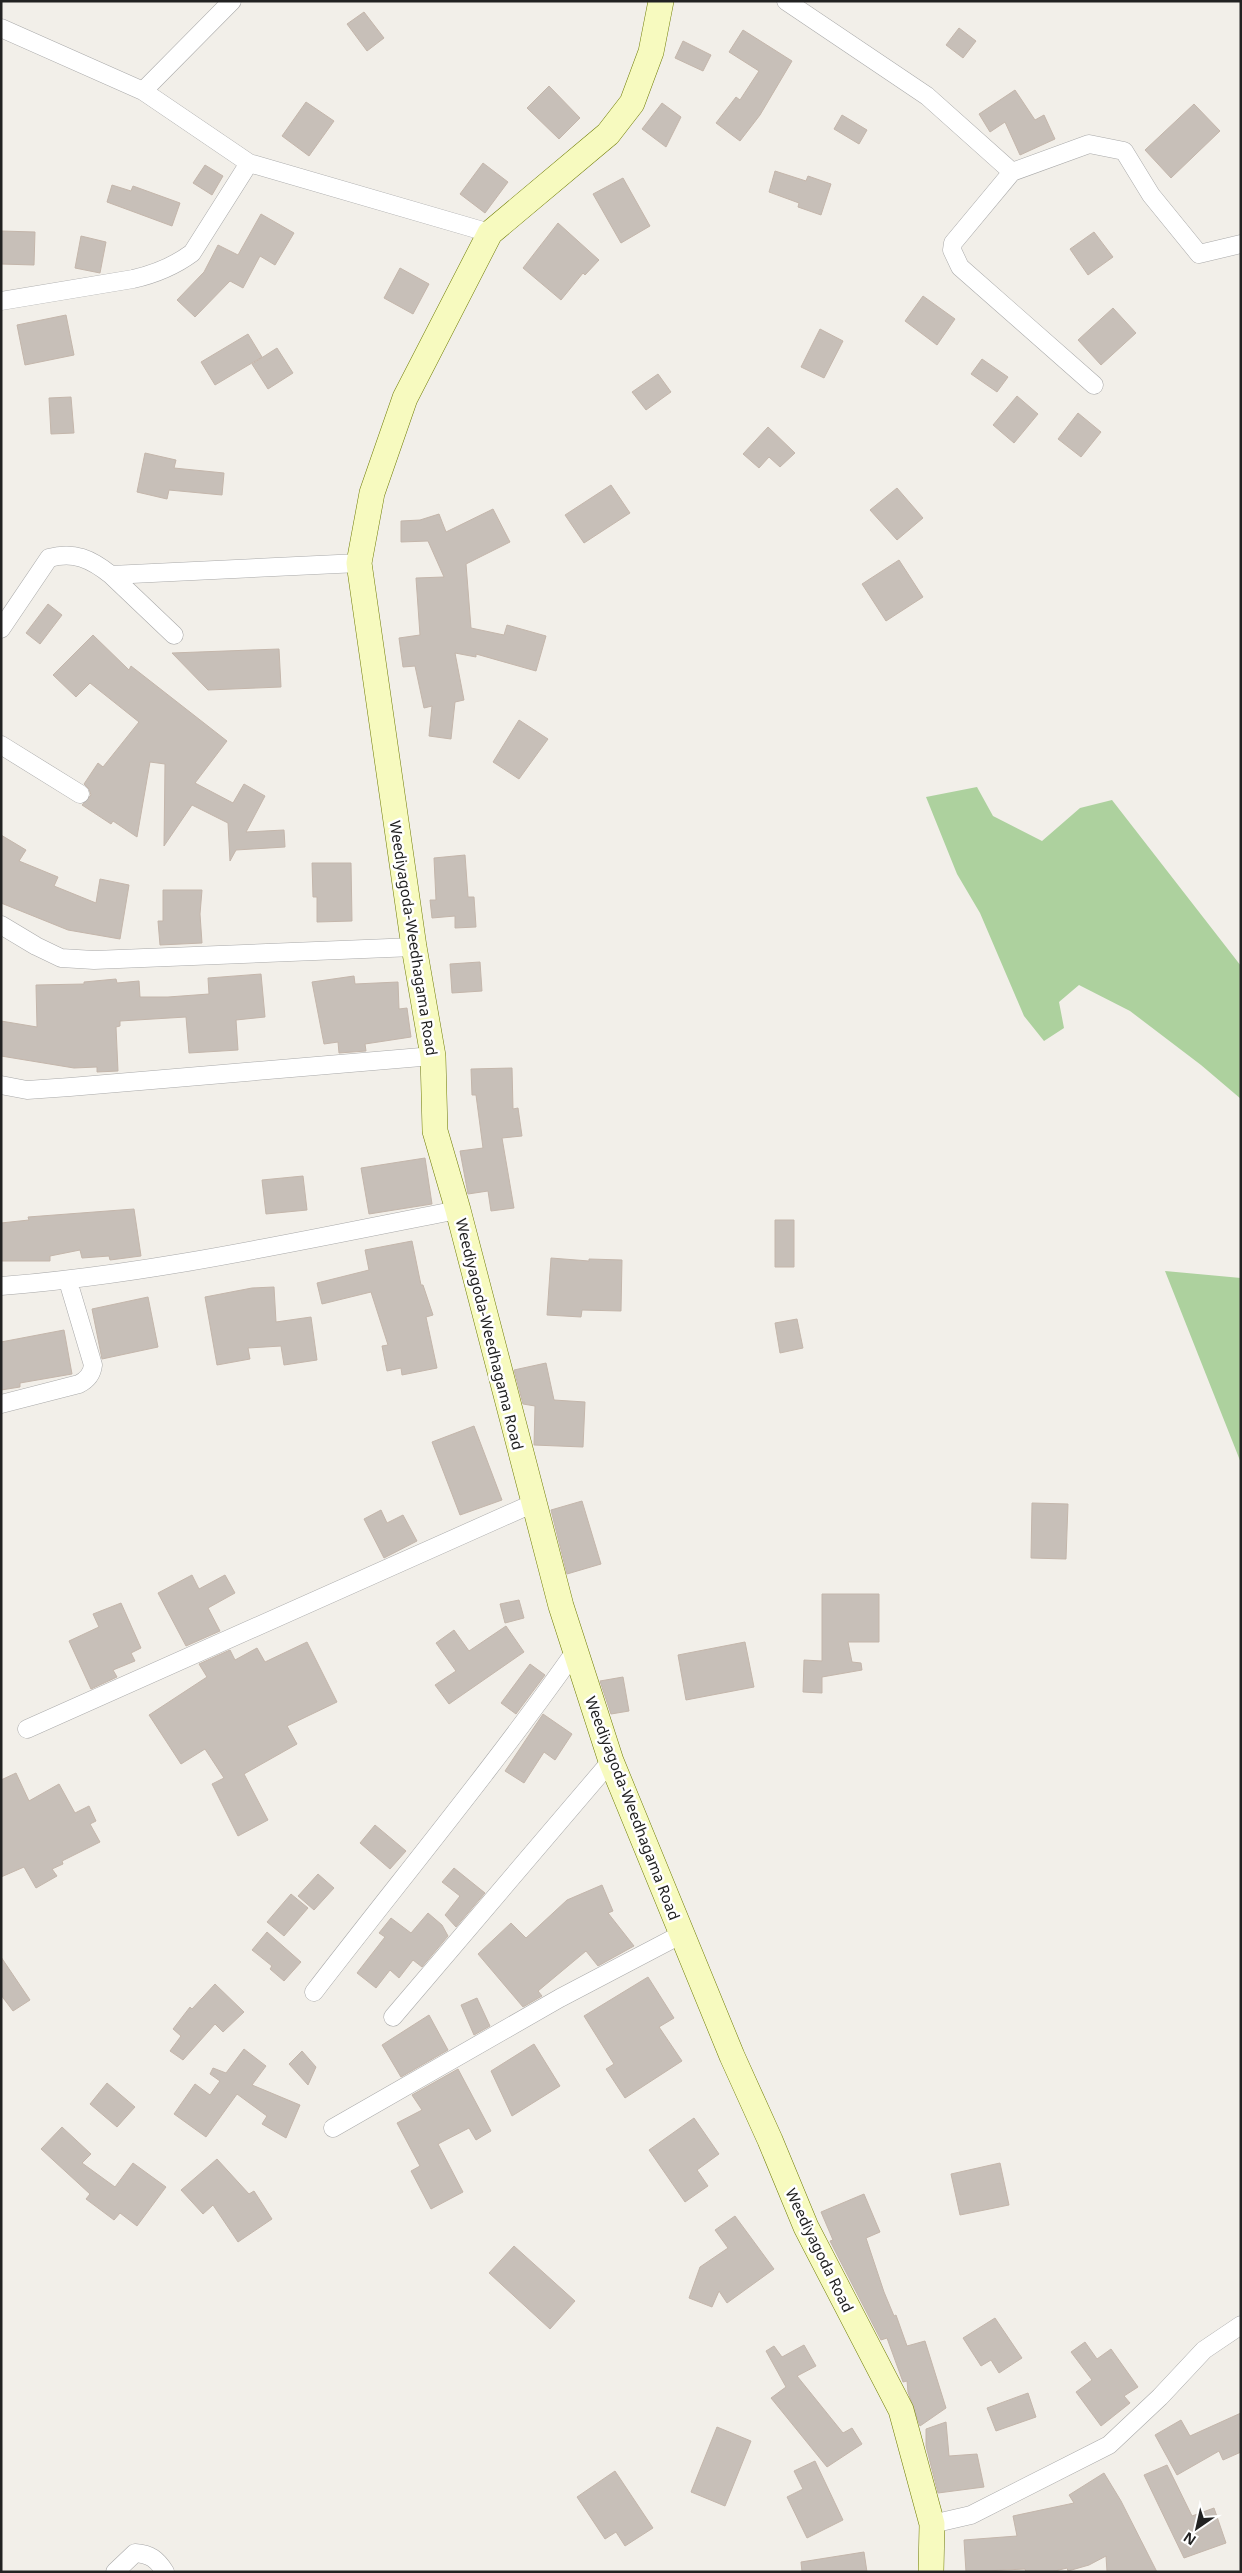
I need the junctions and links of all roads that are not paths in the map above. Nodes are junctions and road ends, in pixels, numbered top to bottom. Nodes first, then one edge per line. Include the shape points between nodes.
1 (232, 1) edge
2 (661, 1) edge
3 (786, 1) edge
4 (1, 28) edge
5 (143, 91) junction
6 (249, 163) junction
7 (1012, 172) junction
8 (490, 233) junction
9 (1241, 244) edge
10 (1, 302) edge
11 (1094, 385) dead end
12 (359, 563) junction
13 (111, 575) junction
14 (1, 629) edge
15 (174, 635) dead end
16 (1, 745) edge
17 (80, 794) dead end
18 (1, 925) edge
19 (414, 947) junction
20 (433, 1056) junction
21 (1, 1085) edge
22 (458, 1210) junction
23 (68, 1281) junction
24 (1, 1286) edge
25 (1, 1404) edge
26 (534, 1503) junction
27 (574, 1653) junction
28 (27, 1729) dead end
29 (611, 1761) junction
30 (682, 1934) junction
31 (314, 1992) dead end
32 (393, 2017) dead end
33 (333, 2128) dead end
34 (1241, 2325) edge
35 (932, 2524) junction
36 (115, 2572) edge
37 (164, 2572) edge
38 (931, 2572) edge

1 - 5 street
2 - 8 street, Weediyagoda-Weedhagama Road via 651,52 632,103 608,134
3 - 7 street via 927,96
4 - 5 street
5 - 6 street
6 - 8 street
6 - 10 street via 192,253 180,262 152,275
7 - 9 street via 1088,144 1124,151 1152,196 1199,254
7 - 11 street via 953,243 954,254 960,267
8 - 12 street, Weediyagoda-Weedhagama Road via 405,398 372,494
12 - 13 street
12 - 19 street, Weediyagoda-Weedhagama Road
13 - 14 street via 94,561 75,555 48,558
13 - 15 street
16 - 17 street
18 - 19 street via 61,958 94,960
19 - 20 street, Weediyagoda-Weedhagama Road
20 - 21 street via 70,1088 27,1090
20 - 22 street, Weediyagoda-Weedhagama Road via 434,1131
22 - 23 street
22 - 26 street, Weediyagoda-Weedhagama Road
23 - 24 street
23 - 25 street via 93,1365 92,1372 86,1381 79,1384
26 - 27 street, Weediyagoda-Weedhagama Road
26 - 28 street
27 - 29 street, Weediyagoda-Weedhagama Road
27 - 31 street via 496,1760
29 - 30 street, Weediyagoda-Weedhagama Road
29 - 32 street
30 - 33 street via 560,1998
30 - 35 street, Weediyagoda Road via 806,2227 901,2410
34 - 35 street via 1204,2350 1110,2444 970,2515
35 - 38 street, Weediyagoda Road
36 - 37 street via 135,2553 148,2554

